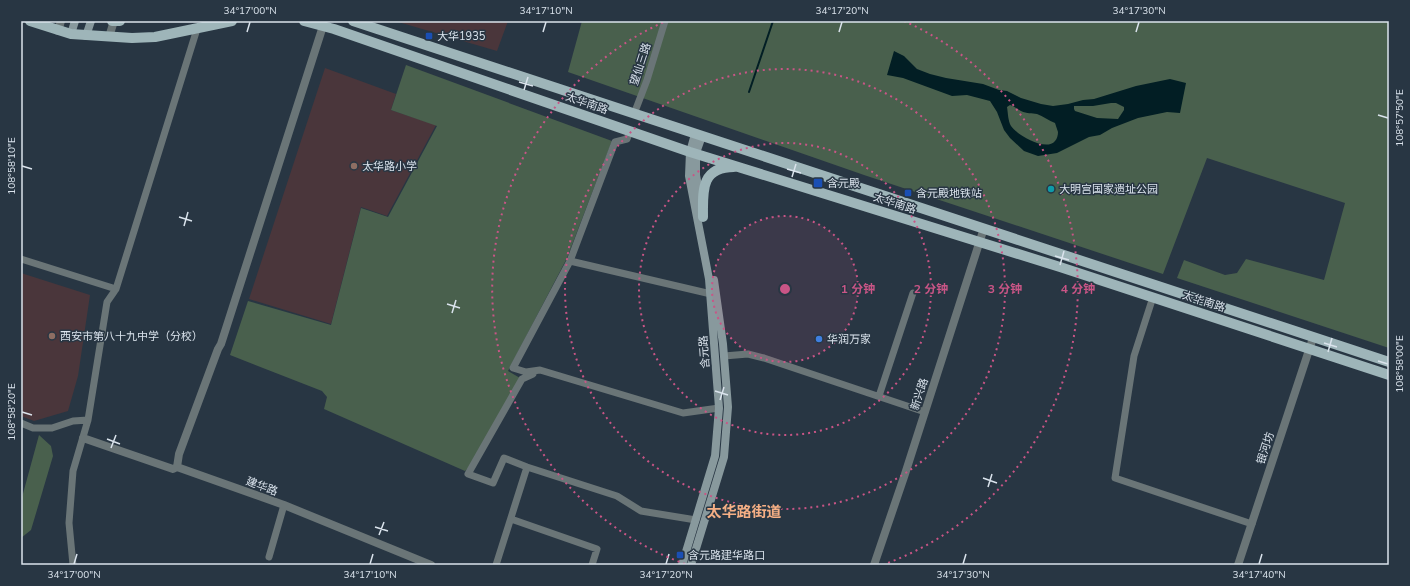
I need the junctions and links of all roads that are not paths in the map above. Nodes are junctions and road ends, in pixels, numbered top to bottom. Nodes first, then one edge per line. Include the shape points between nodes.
1 (30, 21) edge
2 (75, 21) edge
3 (91, 21) edge
4 (113, 21) edge
5 (120, 21) edge
6 (232, 21) edge
7 (304, 21) edge
8 (352, 21) edge
9 (665, 21) edge
10 (59, 26) edge
11 (323, 26) junction
12 (197, 29) junction
13 (71, 34) junction
14 (86, 36) junction
15 (109, 37) junction
16 (634, 114) junction
17 (630, 131) junction
18 (699, 135) junction
19 (693, 152) junction
20 (742, 167) junction
21 (703, 217) junction
22 (984, 228) junction
23 (979, 242) junction
24 (21, 259) edge
25 (570, 261) junction
26 (116, 289) junction
27 (913, 292) dead end
28 (711, 294) junction
29 (1153, 297) junction
30 (1313, 338) junction
31 (1310, 349) junction
32 (724, 356) junction
33 (1389, 362) edge
34 (540, 370) junction
35 (1389, 375) edge
36 (879, 396) junction
37 (720, 408) junction
38 (925, 412) junction
39 (88, 420) junction
40 (21, 423) edge
41 (83, 438) junction
42 (177, 467) junction
43 (527, 467) junction
44 (284, 505) junction
45 (511, 519) junction
46 (696, 520) junction
47 (1252, 524) junction
48 (269, 557) dead end
49 (877, 564) edge
50 (73, 565) edge
51 (431, 565) edge
52 (496, 565) edge
53 (592, 565) edge
54 (682, 565) edge
55 (691, 565) edge
56 (1238, 565) edge

1 - 10 main road
2 - 13 main road
3 - 14 main road
4 - 5 main road
4 - 15 street
6 - 12 main road
7 - 11 main road, 太华南路
8 - 16 main road, 太华南路
9 - 16 street, 望仙三路
10 - 13 main road
11 - 17 main road, 太华南路
11 - 42 street via 221,344 182,446
12 - 15 main road via 155,37
12 - 26 street
13 - 14 main road
14 - 15 main road
16 - 18 main road, 太华南路
17 - 19 main road, 太华南路
17 - 25 street via 627,139 615,142
18 - 19 main road, 含元路
18 - 22 main road, 太华南路
19 - 20 main road, 太华南路
19 - 21 main road, 含元路
19 - 28 main road, 含元路 via 689,176
20 - 21 main road via 721,168 708,178 704,192
20 - 23 main road, 太华南路
21 - 32 main road, 含元路 via 717,295
22 - 23 street, 新兴路
22 - 30 main road, 太华南路
23 - 29 main road, 太华南路
23 - 38 street, 新兴路
24 - 26 street
25 - 28 street
25 - 34 street via 513,368 526,372
26 - 39 street via 107,302
27 - 36 street
28 - 37 main road, 含元路
29 - 31 main road, 太华南路
29 - 47 street via 1134,356 1115,478
30 - 31 street, 银河坊
30 - 33 main road, 太华南路
31 - 35 main road, 太华南路
31 - 47 street, 银河坊
32 - 36 street via 748,354
32 - 55 main road, 含元路 via 728,407 724,457
34 - 37 street via 683,413
34 - 43 street via 522,379 468,474 493,483 504,458
36 - 38 street
37 - 46 main road, 含元路 via 715,456
38 - 49 street, 新兴路
39 - 40 street via 73,421 52,428 32,428
39 - 41 street
41 - 42 street, 建华路 via 173,469
41 - 50 street via 72,470 69,523
42 - 44 street, 建华路
43 - 45 street
43 - 46 street via 617,496 640,511
44 - 48 street
44 - 51 street, 建华路
45 - 52 street
45 - 53 street via 597,549
46 - 54 main road, 含元路
47 - 56 street, 银河坊

